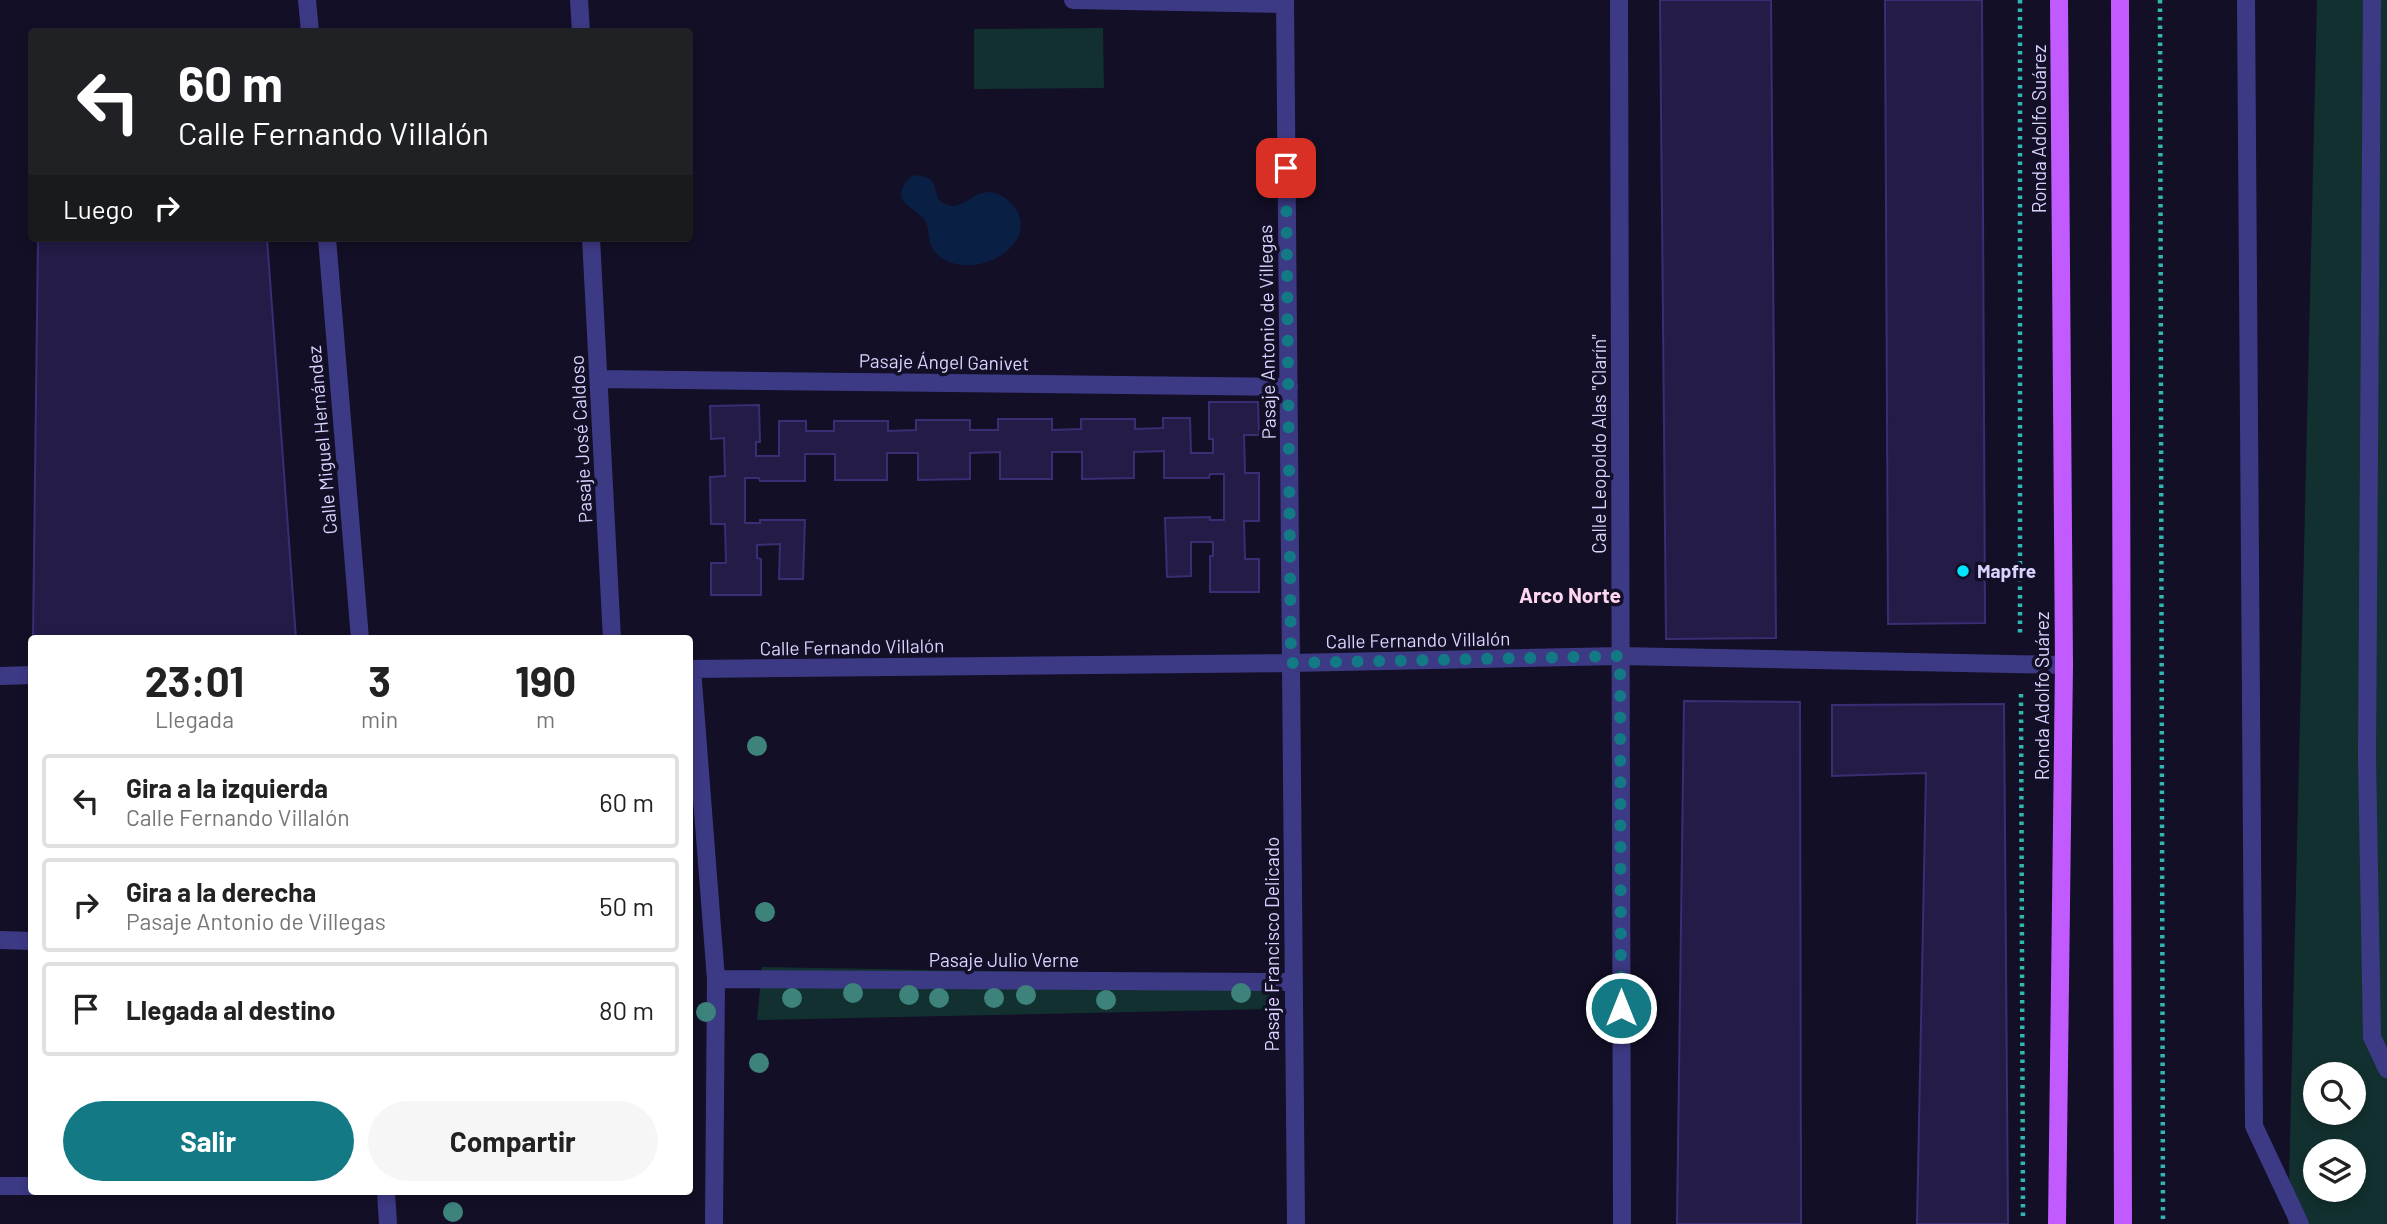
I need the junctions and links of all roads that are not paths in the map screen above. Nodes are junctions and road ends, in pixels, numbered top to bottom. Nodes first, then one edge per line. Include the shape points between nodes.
1 (307, 0) edge
2 (579, 0) edge
3 (1073, 0) edge
4 (1619, 0) edge
5 (2059, 0) edge
6 (2119, 0) edge
7 (2246, 0) edge
8 (2372, 0) edge
9 (1285, 2) edge
10 (310, 28) edge
11 (580, 28) edge
12 (327, 242) edge
13 (591, 242) edge
14 (599, 379) junction
15 (1289, 387) junction
16 (360, 635) edge
17 (612, 635) edge
18 (1620, 656) junction
19 (1291, 663) junction
20 (2064, 665) junction
21 (693, 669) edge
22 (28, 675) edge
23 (0, 676) edge
24 (693, 694) edge
25 (0, 940) edge
26 (28, 941) edge
27 (716, 979) junction
28 (1293, 982) junction
29 (2387, 1069) edge
30 (0, 1186) edge
31 (28, 1186) edge
32 (386, 1195) edge
33 (388, 1224) edge
34 (714, 1224) edge
35 (1296, 1224) edge
36 (1622, 1224) edge
37 (2057, 1224) edge
38 (2123, 1224) edge
39 (2300, 1224) edge

1 - 10 street
2 - 11 street
3 - 9 street
4 - 18 street, Calle Leopoldo Alas "Clarín"
5 - 20 main road, Ronda Adolfo Suárez
6 - 38 main road
7 - 39 street via 2254,1126
8 - 29 street via 2367,757 2372,1037
9 - 15 street, Pasaje Antonio de Villegas
12 - 16 street, Calle Miguel Hernández
13 - 14 street, Pasaje José Caldoso
14 - 15 street, Pasaje Ángel Ganivet
14 - 17 street, Pasaje José Caldoso
15 - 19 street, Pasaje Antonio de Villegas
18 - 19 street, Calle Fernando Villalón
18 - 20 street, Calle Fernando Villalón
18 - 36 street, Calle Leopoldo Alas "Clarín"
19 - 21 street, Calle Fernando Villalón
19 - 28 street, Pasaje Francisco Delicado
20 - 37 main road, Ronda Adolfo Suárez
22 - 23 street
24 - 27 street
25 - 26 street
27 - 28 street, Pasaje Julio Verne
27 - 34 street
28 - 35 street, Pasaje Francisco Delicado
30 - 31 street
32 - 33 street

